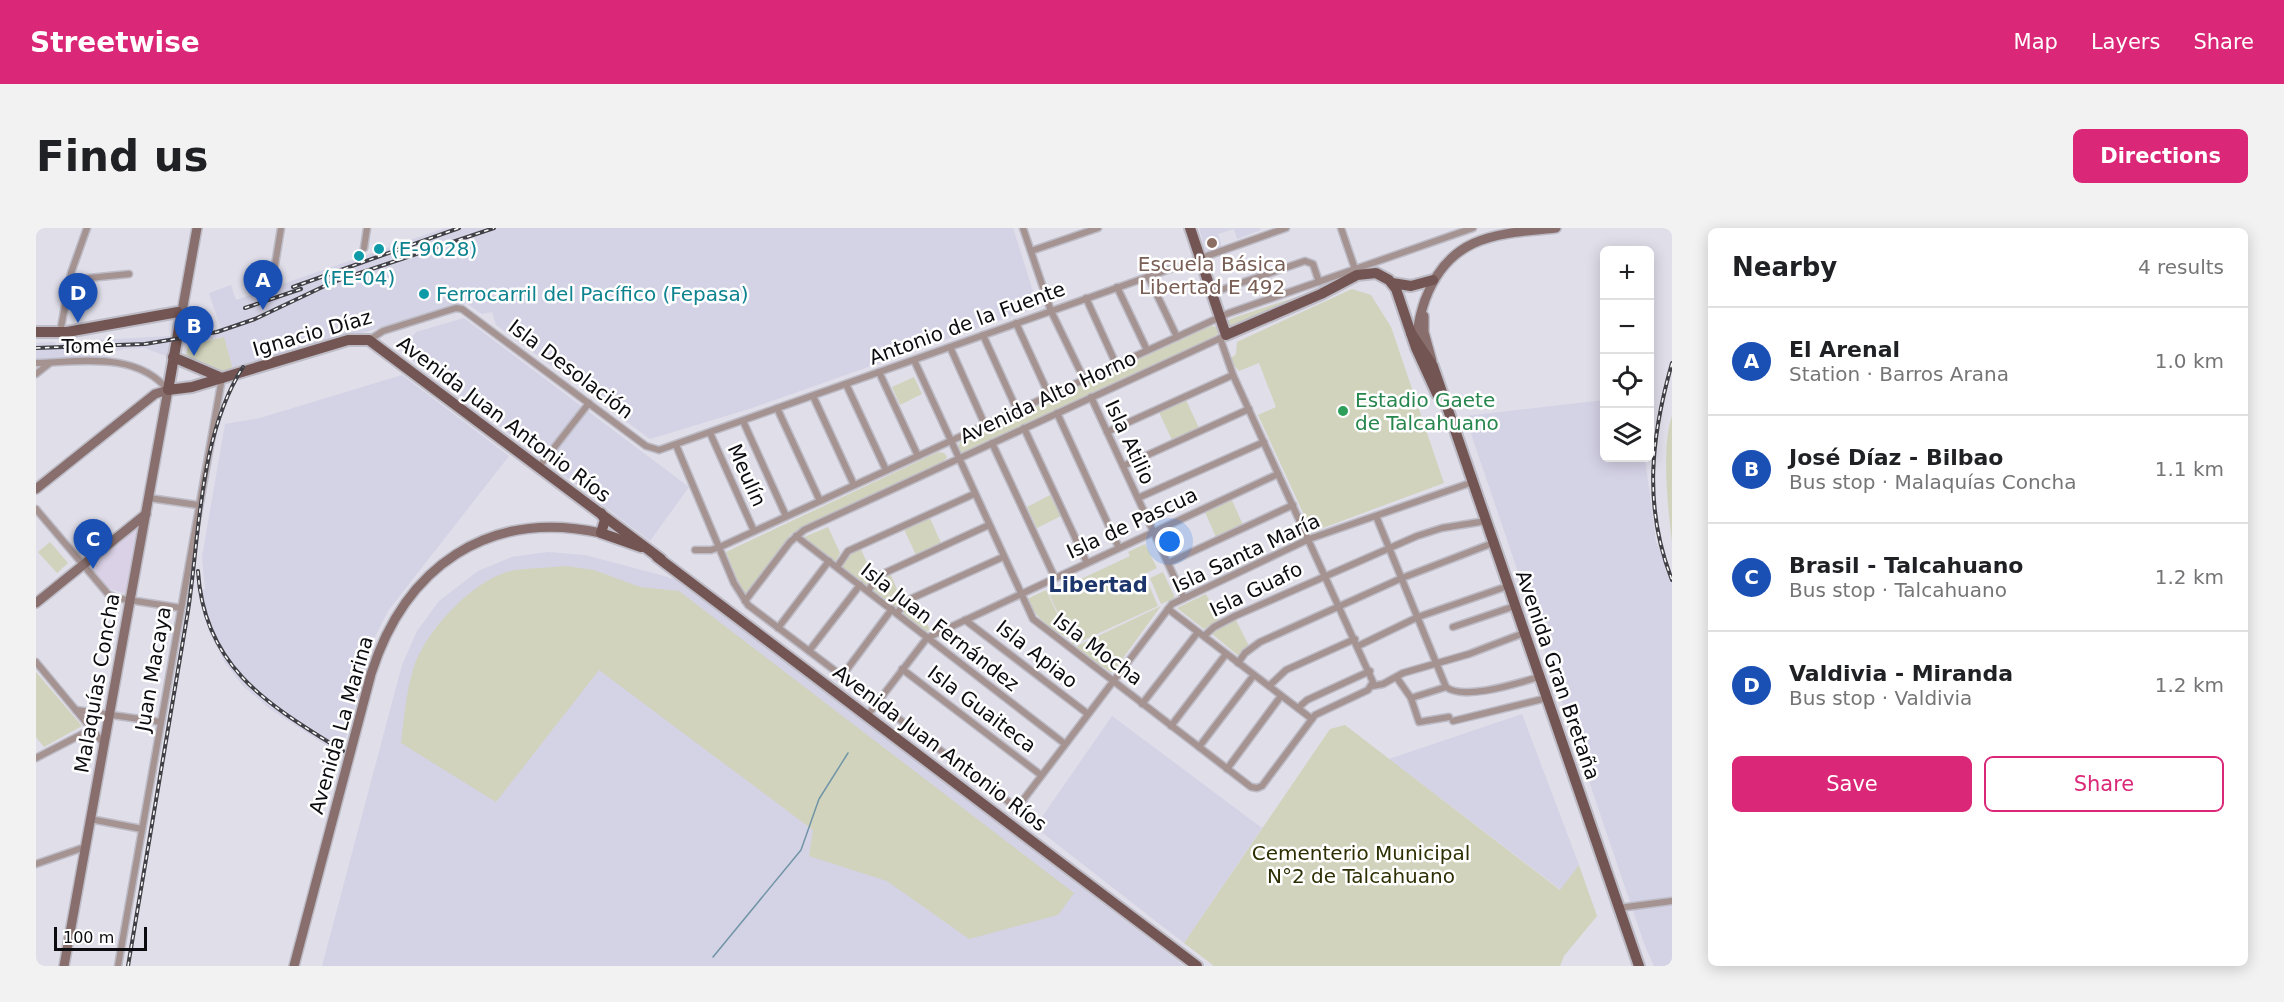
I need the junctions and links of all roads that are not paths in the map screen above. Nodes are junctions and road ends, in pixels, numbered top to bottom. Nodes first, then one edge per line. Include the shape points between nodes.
1 (87, 228) edge
2 (197, 228) edge
3 (282, 228) edge
4 (367, 228) edge
5 (1023, 228) edge
6 (1098, 228) edge
7 (1190, 228) edge
8 (1287, 228) edge
9 (1341, 228) edge
10 (1474, 228) edge
11 (1556, 228) edge
12 (1272, 230) edge
13 (1479, 240) junction
14 (364, 248) dead end
15 (1030, 251) junction
16 (1200, 257) junction
17 (274, 270) dead end
18 (1356, 272) junction
19 (129, 273) dead end
20 (1149, 276) junction
21 (69, 280) junction
22 (1433, 280) junction
23 (1319, 282) junction
24 (1392, 283) junction
25 (1117, 287) junction
26 (1212, 293) junction
27 (1086, 298) junction
28 (1425, 300) junction
29 (465, 310) joint
30 (1051, 311) junction
31 (1220, 317) junction
32 (175, 318) junction
33 (1016, 323) junction
34 (36, 332) edge
35 (60, 333) junction
36 (1411, 333) junction
37 (983, 335) junction
38 (1177, 337) junction
39 (1223, 337) junction
40 (369, 340) junction
41 (1418, 344) junction
42 (950, 347) junction
43 (1147, 350) junction
44 (172, 357) junction
45 (914, 360) junction
46 (50, 362) junction
47 (1421, 362) junction
48 (36, 363) edge
49 (1116, 364) junction
50 (1433, 366) junction
51 (879, 372) junction
52 (36, 374) edge
53 (1233, 375) junction
54 (222, 378) junction
55 (1083, 379) junction
56 (846, 384) junction
57 (168, 390) junction
58 (1049, 395) junction
59 (813, 396) junction
60 (1091, 397) junction
61 (589, 403) junction
62 (777, 408) junction
63 (1249, 409) junction
64 (1017, 410) junction
65 (1057, 413) junction
66 (1450, 416) junction
67 (743, 421) junction
68 (985, 425) junction
69 (1024, 428) junction
70 (1107, 432) junction
71 (710, 433) junction
72 (951, 440) junction
73 (1264, 442) junction
74 (992, 443) junction
75 (676, 445) junction
76 (659, 450) joint
77 (918, 456) junction
78 (958, 459) junction
79 (1123, 466) junction
80 (539, 467) junction
81 (886, 470) junction
82 (1278, 474) junction
83 (1473, 482) junction
84 (854, 485) junction
85 (36, 489) edge
86 (974, 494) junction
87 (149, 498) junction
88 (1138, 498) junction
89 (820, 501) junction
90 (198, 505) junction
91 (1293, 505) junction
92 (36, 509) edge
93 (601, 513) junction
94 (146, 514) junction
95 (786, 516) junction
96 (1376, 516) junction
97 (1486, 521) junction
98 (989, 525) junction
99 (754, 531) junction
100 (1154, 532) junction
101 (601, 533) junction
102 (796, 536) junction
103 (1309, 539) junction
104 (1493, 543) junction
105 (720, 547) junction
106 (1119, 548) junction
107 (1389, 548) junction
108 (695, 550) dead end
109 (1004, 557) junction
110 (661, 559) junction
111 (829, 561) junction
112 (1087, 563) junction
113 (1168, 563) junction
114 (83, 565) junction
115 (837, 567) junction
116 (1325, 574) junction
117 (1055, 578) junction
118 (1402, 578) junction
119 (861, 585) junction
120 (1508, 586) junction
121 (868, 591) junction
122 (1020, 594) junction
123 (1184, 598) junction
124 (130, 600) junction
125 (745, 601) junction
126 (36, 603) edge
127 (1340, 606) junction
128 (1515, 606) junction
129 (181, 608) junction
130 (1168, 609) junction
131 (895, 611) junction
132 (1418, 617) junction
133 (965, 620) junction
134 (1453, 627) dead end
135 (778, 628) junction
136 (1524, 633) junction
137 (1201, 634) junction
138 (927, 638) junction
139 (1355, 639) junction
140 (1358, 646) junction
141 (809, 651) junction
142 (1226, 654) junction
143 (36, 662) edge
144 (1238, 663) junction
145 (1437, 663) junction
146 (902, 669) junction
147 (1370, 671) junction
148 (1254, 675) junction
149 (842, 676) junction
150 (1539, 677) junction
151 (1397, 678) junction
152 (1113, 681) junction
153 (1269, 686) junction
154 (1372, 686) junction
155 (1446, 687) junction
156 (1281, 696) junction
157 (1411, 698) junction
158 (1547, 698) junction
159 (877, 702) junction
160 (1142, 704) junction
161 (1298, 708) junction
162 (75, 710) junction
163 (1088, 714) junction
164 (109, 715) junction
165 (867, 716) junction
166 (1312, 719) junction
167 (161, 722) junction
168 (1171, 726) junction
169 (92, 729) junction
170 (104, 744) junction
171 (1065, 744) junction
172 (1199, 747) junction
173 (36, 758) edge
174 (1227, 769) junction
175 (1041, 775) junction
176 (1017, 808) junction
177 (90, 819) junction
178 (1034, 821) dead end
179 (142, 829) junction
180 (85, 847) junction
181 (36, 864) edge
182 (1672, 901) edge
183 (1618, 908) junction
184 (1631, 946) junction
185 (61, 965) edge
186 (118, 966) edge
187 (294, 966) edge
188 (1197, 966) edge
189 (1630, 966) edge
190 (1639, 966) edge

1 - 21 street
2 - 32 main road via 185,297
3 - 17 street
4 - 14 street
5 - 15 street
6 - 15 street
7 - 16 main road
8 - 12 street, Antonio de la Fuente
9 - 18 street
10 - 13 street
10 - 18 street
11 - 13 main road
12 - 16 street, Antonio de la Fuente
13 - 22 main road via 1453,257
15 - 30 street
16 - 20 street, Antonio de la Fuente
16 - 26 main road
18 - 23 street, Avenida Alto Horno
18 - 24 main road, Avenida Alto Horno via 1376,273
18 - 39 main road, Avenida Alto Horno via 1322,294
19 - 21 street
20 - 25 street, Antonio de la Fuente
20 - 38 street
21 - 35 street
22 - 24 main road, Avenida Alto Horno via 1411,286
22 - 28 main road, Avenida Gran Bretaña
23 - 26 street via 1313,264 1305,261
23 - 31 street, Avenida Alto Horno
24 - 36 main road, Avenida Gran Bretaña
25 - 27 street, Antonio de la Fuente
25 - 43 street
26 - 31 main road
27 - 30 street, Antonio de la Fuente
27 - 49 street
28 - 41 main road, Avenida Gran Bretaña via 1418,324
28 - 50 main road, Avenida Gran Bretaña via 1424,332
29 - 40 street, Ignacio Díaz via 456,308 383,331
29 - 61 street, Isla Desolación
30 - 33 street, Antonio de la Fuente
30 - 55 street
31 - 38 street, Avenida Alto Horno
31 - 39 main road
32 - 35 main road via 149,316
32 - 44 main road, Malaquías Concha via 177,335
33 - 37 street, Antonio de la Fuente
33 - 58 street
34 - 35 main road
36 - 41 main road, Avenida Gran Bretaña
36 - 47 main road, Avenida Gran Bretaña
37 - 42 street, Antonio de la Fuente
37 - 64 street
38 - 43 street, Avenida Alto Horno
39 - 53 street
39 - 60 street, Avenida Alto Horno
40 - 54 main road, Ignacio Díaz via 348,340
40 - 80 main road, Avenida Juan Antonio Ríos
41 - 47 main road, Avenida Gran Bretaña
41 - 50 main road
42 - 45 street, Antonio de la Fuente
42 - 68 street
43 - 49 street, Avenida Alto Horno
44 - 54 main road
44 - 57 main road, Malaquías Concha
45 - 51 street, Antonio de la Fuente
45 - 72 street, Isla Mocha
46 - 48 street, Tomé
46 - 52 street
46 - 57 street, Tomé via 119,361 155,378
47 - 66 main road, Avenida Gran Bretaña
49 - 55 street, Avenida Alto Horno
50 - 66 main road, Avenida Gran Bretaña
51 - 56 street, Antonio de la Fuente
51 - 77 street
53 - 63 street
53 - 70 street
54 - 57 main road, Ignacio Díaz
54 - 90 street, Juan Macaya
55 - 58 street, Avenida Alto Horno
56 - 59 street, Antonio de la Fuente
56 - 81 street
57 - 85 main road via 149,398
57 - 87 main road, Malaquías Concha
58 - 64 street, Avenida Alto Horno
59 - 62 street, Antonio de la Fuente
59 - 84 street
60 - 65 street, Avenida Alto Horno
60 - 70 street, Isla Atilio
61 - 76 street, Isla Desolación via 646,446
61 - 80 street
62 - 67 street, Antonio de la Fuente
62 - 89 street
63 - 73 street
63 - 79 street
64 - 68 street, Avenida Alto Horno
65 - 69 street, Avenida Alto Horno
65 - 106 street
66 - 83 main road, Avenida Gran Bretaña
67 - 71 street, Antonio de la Fuente
67 - 95 street
68 - 72 street, Avenida Alto Horno
69 - 74 street, Avenida Alto Horno
69 - 112 street
70 - 79 street, Isla Atilio
71 - 75 street, Antonio de la Fuente
71 - 99 street, Meulín
72 - 77 street, Avenida Alto Horno
72 - 78 street, Isla Mocha
73 - 82 street
73 - 88 street
74 - 78 street, Avenida Alto Horno
74 - 117 street
75 - 76 street, Antonio de la Fuente
75 - 105 street
77 - 81 street, Avenida Alto Horno
78 - 86 street, Isla Mocha
78 - 102 street, Avenida Alto Horno
79 - 88 street, Isla Atilio
80 - 93 main road, Avenida Juan Antonio Ríos
81 - 84 street, Avenida Alto Horno
82 - 91 street
82 - 100 street, Isla de Pascua
83 - 96 street, Isla Santa María
83 - 97 main road, Avenida Gran Bretaña
84 - 89 street, Avenida Alto Horno
86 - 98 street, Isla Mocha
86 - 115 street via 848,551
87 - 90 street
87 - 94 main road, Malaquías Concha
88 - 100 street, Isla Atilio
89 - 95 street, Avenida Alto Horno
90 - 129 street, Juan Macaya
91 - 103 street
91 - 113 street
92 - 114 street
93 - 101 main road, Avenida Juan Antonio Ríos via 605,520
93 - 110 main road
94 - 114 main road
94 - 124 main road, Malaquías Concha
95 - 99 street, Avenida Alto Horno
96 - 103 street, Isla Santa María
96 - 107 street
97 - 104 main road, Avenida Gran Bretaña
97 - 107 street, Isla Guafo via 1430,531
98 - 109 street, Isla Mocha
98 - 121 street via 878,576
99 - 105 street, Avenida Alto Horno
100 - 106 street, Isla de Pascua
100 - 113 street, Isla Atilio
101 - 110 main road, Avenida La Marina
101 - 187 main road, Avenida La Marina via 544,527 488,538 439,566 404,602 387,630 371,674
102 - 111 street, Isla Juan Fernández
102 - 125 street, Avenida Alto Horno
103 - 116 street
103 - 123 street, Isla Santa María
104 - 118 street
104 - 120 main road, Avenida Gran Bretaña
105 - 108 street, Avenida Alto Horno
105 - 125 street
106 - 112 street, Isla de Pascua
107 - 116 street, Isla Guafo
107 - 118 street
109 - 122 street, Isla Mocha
109 - 131 street via 908,600
110 - 165 main road, Avenida Juan Antonio Ríos
111 - 115 street, Isla Juan Fernández
111 - 135 street
112 - 117 street, Isla de Pascua
113 - 123 street, Isla Atilio
114 - 124 street via 108,594
114 - 126 main road
115 - 119 street, Isla Juan Fernández
116 - 127 street
116 - 137 street, Isla Guafo
117 - 122 street, Isla de Pascua
118 - 127 street
118 - 132 street
119 - 121 street, Isla Juan Fernández
119 - 141 street
120 - 128 main road, Avenida Gran Bretaña
120 - 132 street
121 - 131 street, Isla Juan Fernández
122 - 133 street, Isla de Pascua
122 - 152 street, Isla Mocha via 1037,624
123 - 130 street, Isla Santa María
124 - 129 street
124 - 164 main road, Malaquías Concha
125 - 135 street
127 - 139 street
127 - 144 street via 1260,642
128 - 134 street
128 - 136 main road, Avenida Gran Bretaña
129 - 167 street, Juan Macaya
130 - 137 street
130 - 152 street, Isla Santa María
131 - 138 street, Isla Juan Fernández
131 - 149 street
132 - 140 street
132 - 145 street
133 - 138 street, Isla de Pascua
133 - 163 street, Isla Apiao
135 - 141 street
136 - 145 street
136 - 150 main road, Avenida Gran Bretaña
137 - 142 street
137 - 160 street, Isla Guafo
138 - 146 street, Isla de Pascua
138 - 171 street, Isla Juan Fernández
139 - 140 street
139 - 153 street via 1286,670
140 - 147 street
141 - 149 street
142 - 144 street
142 - 168 street
143 - 162 street
144 - 148 street
145 - 151 street
145 - 155 street
146 - 159 street, Isla de Pascua
146 - 175 street, Isla Guaiteca
147 - 154 street
147 - 161 street
148 - 153 street
148 - 172 street
149 - 159 street
150 - 155 street via 1461,693
150 - 158 main road, Avenida Gran Bretaña
151 - 154 street
151 - 157 street
152 - 160 street, Isla Mocha
152 - 163 street, Isla Santa María
153 - 156 street
154 - 166 street
155 - 157 street
156 - 161 street
156 - 174 street
157 - 158 street via 1420,723
158 - 183 main road, Avenida Gran Bretaña
159 - 165 street, Isla de Pascua
159 - 176 street
160 - 168 street, Isla Mocha
161 - 166 street
162 - 164 street
162 - 169 street
163 - 171 street, Isla Santa María
164 - 167 street
164 - 170 main road, Malaquías Concha
165 - 188 main road, Avenida Juan Antonio Ríos
166 - 174 street, Isla Mocha via 1262,786 1257,788
167 - 179 street, Juan Macaya
168 - 172 street, Isla Mocha
169 - 170 street
169 - 173 street
170 - 177 main road, Malaquías Concha
171 - 175 street, Isla Santa María
172 - 174 street, Isla Mocha
175 - 176 street, Isla Santa María
176 - 178 street
177 - 179 street
177 - 180 main road, Malaquías Concha
179 - 186 street, Juan Macaya
180 - 181 street
180 - 185 main road, Malaquías Concha
182 - 183 street
183 - 184 main road, Avenida Gran Bretaña
184 - 189 main road, Avenida Gran Bretaña
184 - 190 main road, Avenida Gran Bretaña

